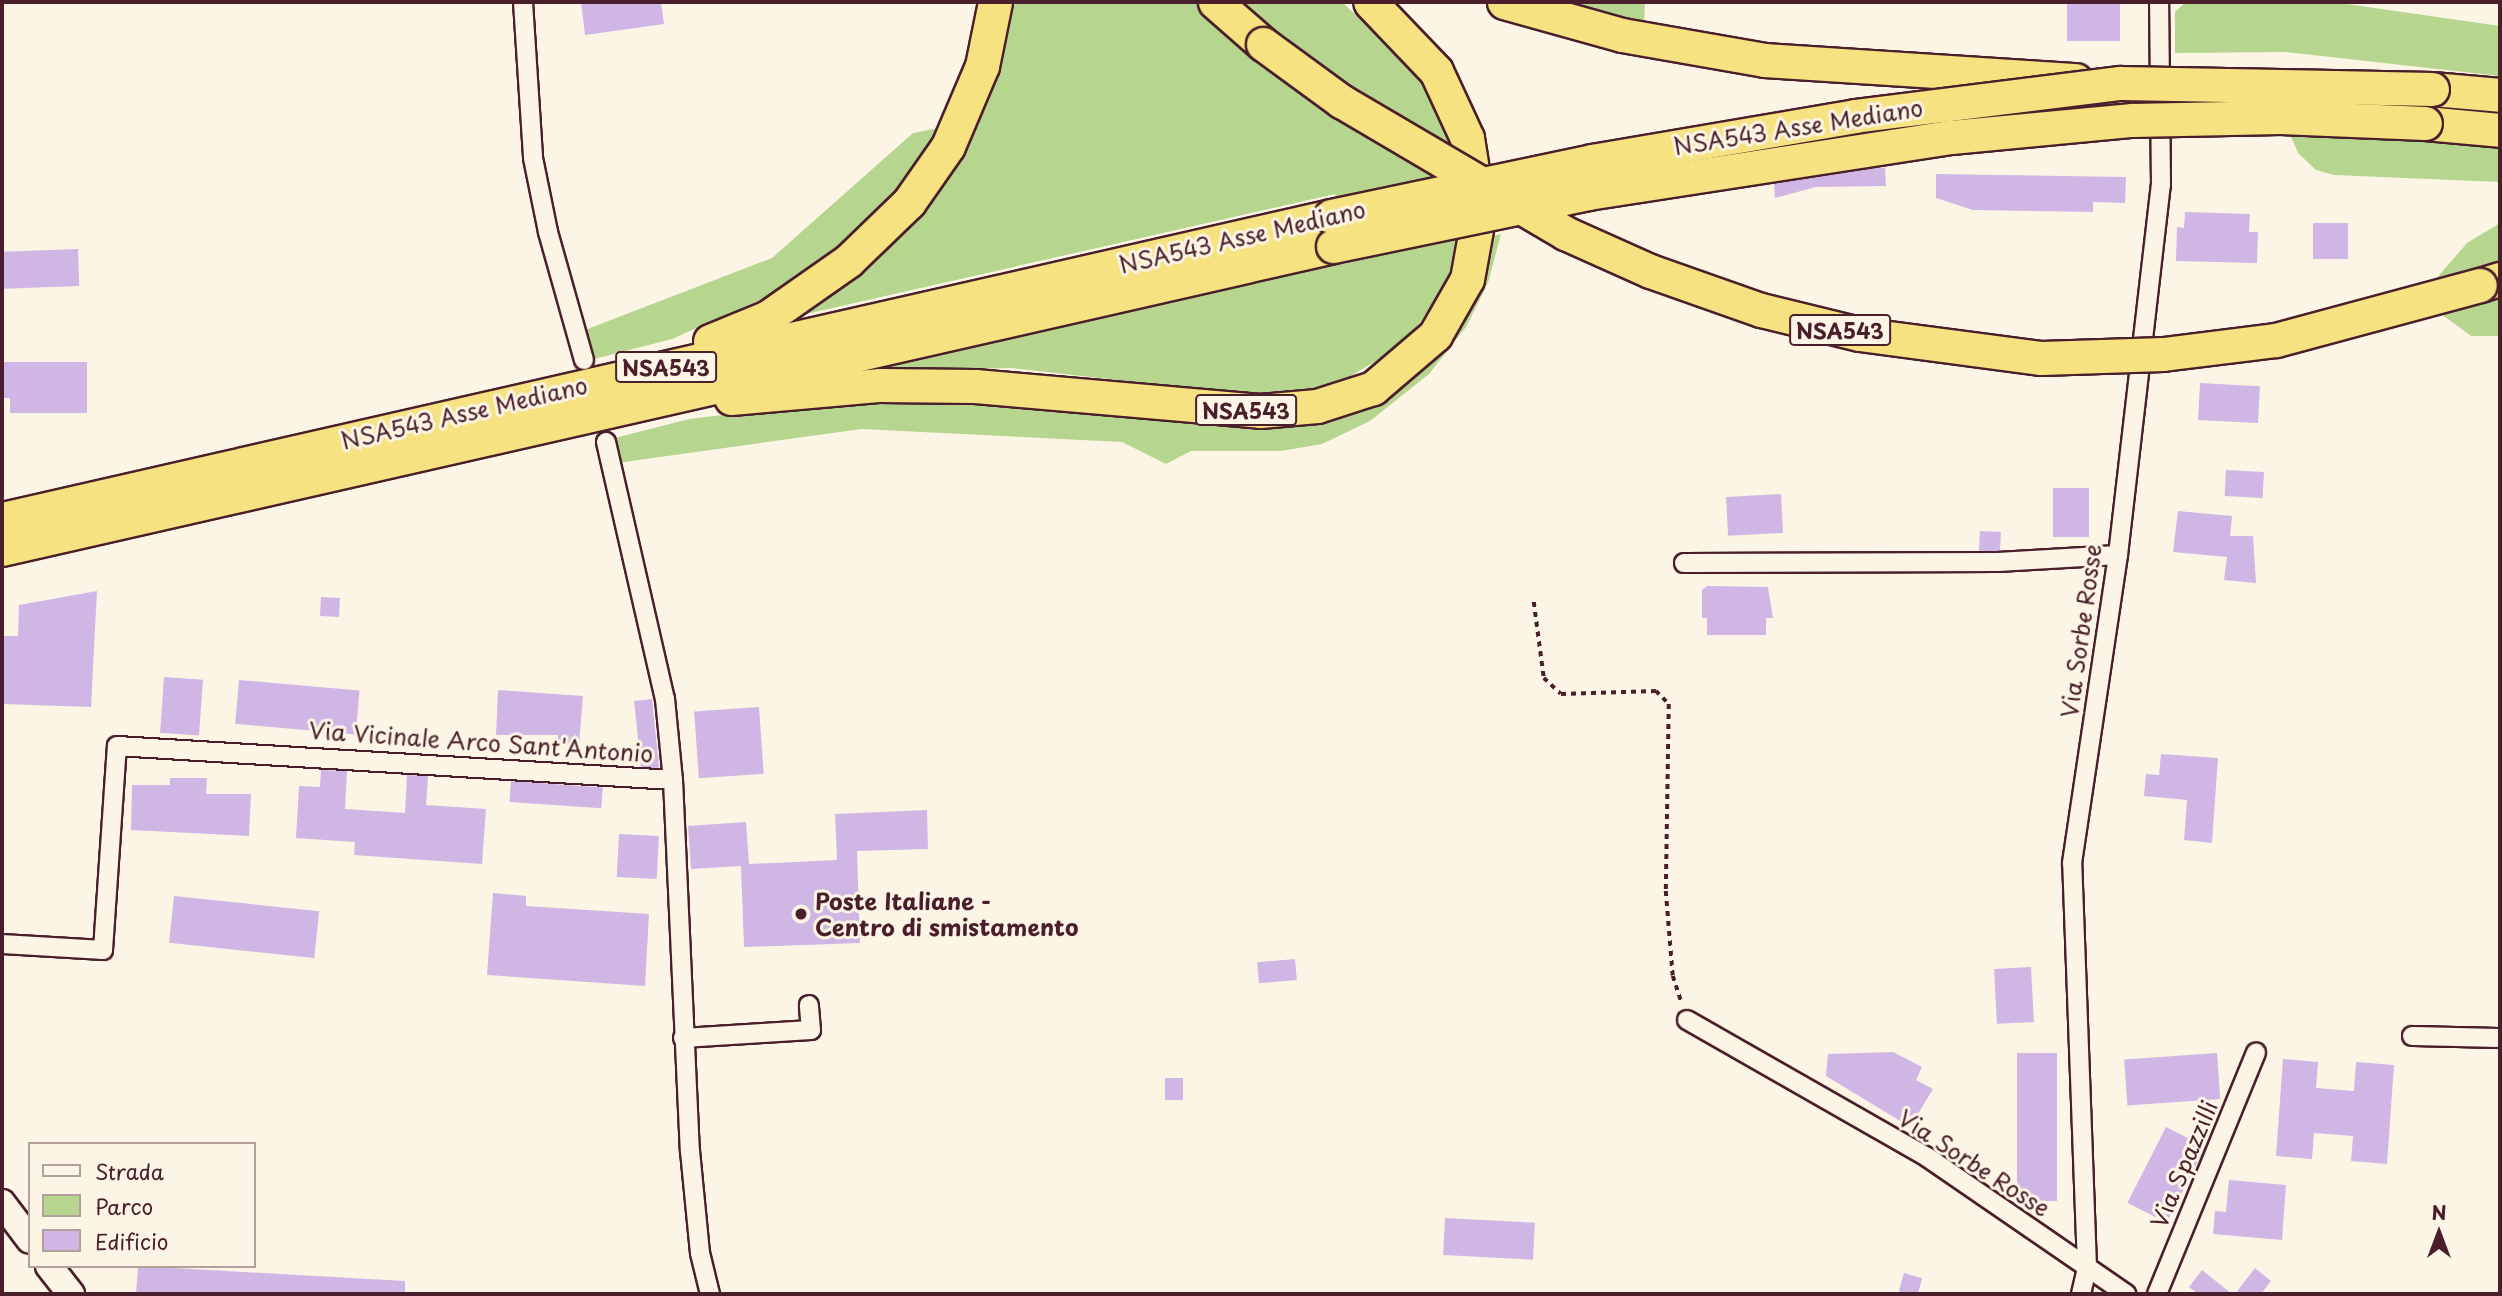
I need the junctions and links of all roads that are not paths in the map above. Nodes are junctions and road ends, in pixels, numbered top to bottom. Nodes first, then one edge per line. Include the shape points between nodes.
1 (523, 2) edge
2 (995, 2) edge
3 (1215, 2) edge
4 (1370, 2) edge
5 (1504, 2) edge
6 (2159, 2) edge
7 (2120, 83) junction
8 (2500, 95) edge
9 (2500, 130) edge
10 (1332, 231) junction
11 (2490, 282) edge
12 (584, 360) dead end
13 (634, 374) junction
14 (659, 401) junction
15 (606, 442) dead end
16 (2, 519) edge
17 (2, 549) edge
18 (2118, 555) junction
19 (1684, 564) dead end
20 (673, 780) junction
21 (2, 944) edge
22 (809, 1005) dead end
23 (1687, 1020) road end
24 (2412, 1036) dead end
25 (683, 1038) junction
26 (2500, 1038) edge
27 (2256, 1053) dead end
28 (2, 1203) edge
29 (28, 1237) edge
30 (2087, 1267) junction
31 (51, 1268) edge
32 (71, 1294) edge
33 (710, 1294) edge
34 (2081, 1294) edge
35 (2126, 1294) edge
36 (2157, 1294) edge

1 - 12 street via 533,158 548,232
2 - 13 highway, NSA543 via 982,66 948,146 909,202 848,261 768,317
3 - 11 highway, NSA543, bridge via 1342,102 1565,233 1650,271 1761,310 1859,334 2041,358 2163,354 2276,340
4 - 14 highway, NSA543 via 1436,71 1467,138 1479,213 1467,279 1435,335 1373,388 1317,406 1260,411 975,386 880,385
5 - 7 highway, NSA543, bridge via 1622,34 1765,60
6 - 18 street, Via Sorbe Rosse via 2161,185
7 - 8 highway, NSA543 Asse Mediano / NSA543, bridge via 2432,89
7 - 10 highway, NSA543 Asse Mediano / NSA543, bridge via 1854,116 1592,161
9 - 10 highway, NSA543 Asse Mediano / NSA543, bridge via 2280,117 2132,120 1951,137
10 - 13 highway, NSA543 Asse Mediano / NSA543
10 - 14 highway, NSA543 Asse Mediano / NSA543
13 - 16 highway, NSA543 Asse Mediano / NSA543
14 - 17 highway, NSA543 Asse Mediano / NSA543
15 - 20 street via 663,685
18 - 19 street via 1998,562
18 - 30 street, Via Sorbe Rosse via 2072,863
20 - 21 street, Via Vicinale Arco Sant'Antonio via 117,746 103,950
20 - 25 street, Via Vicinale Arco Sant'Antonio
22 - 25 street via 811,1030
23 - 30 street, Via Sorbe Rosse via 1927,1157
24 - 26 street
25 - 33 street, Via Vicinale Arco Sant'Antonio via 700,1252
27 - 36 street, Via Spazzilli
28 - 29 street
30 - 34 street, Via Sorbe Rosse
30 - 35 street, Via Sorbe Rosse
31 - 32 street

